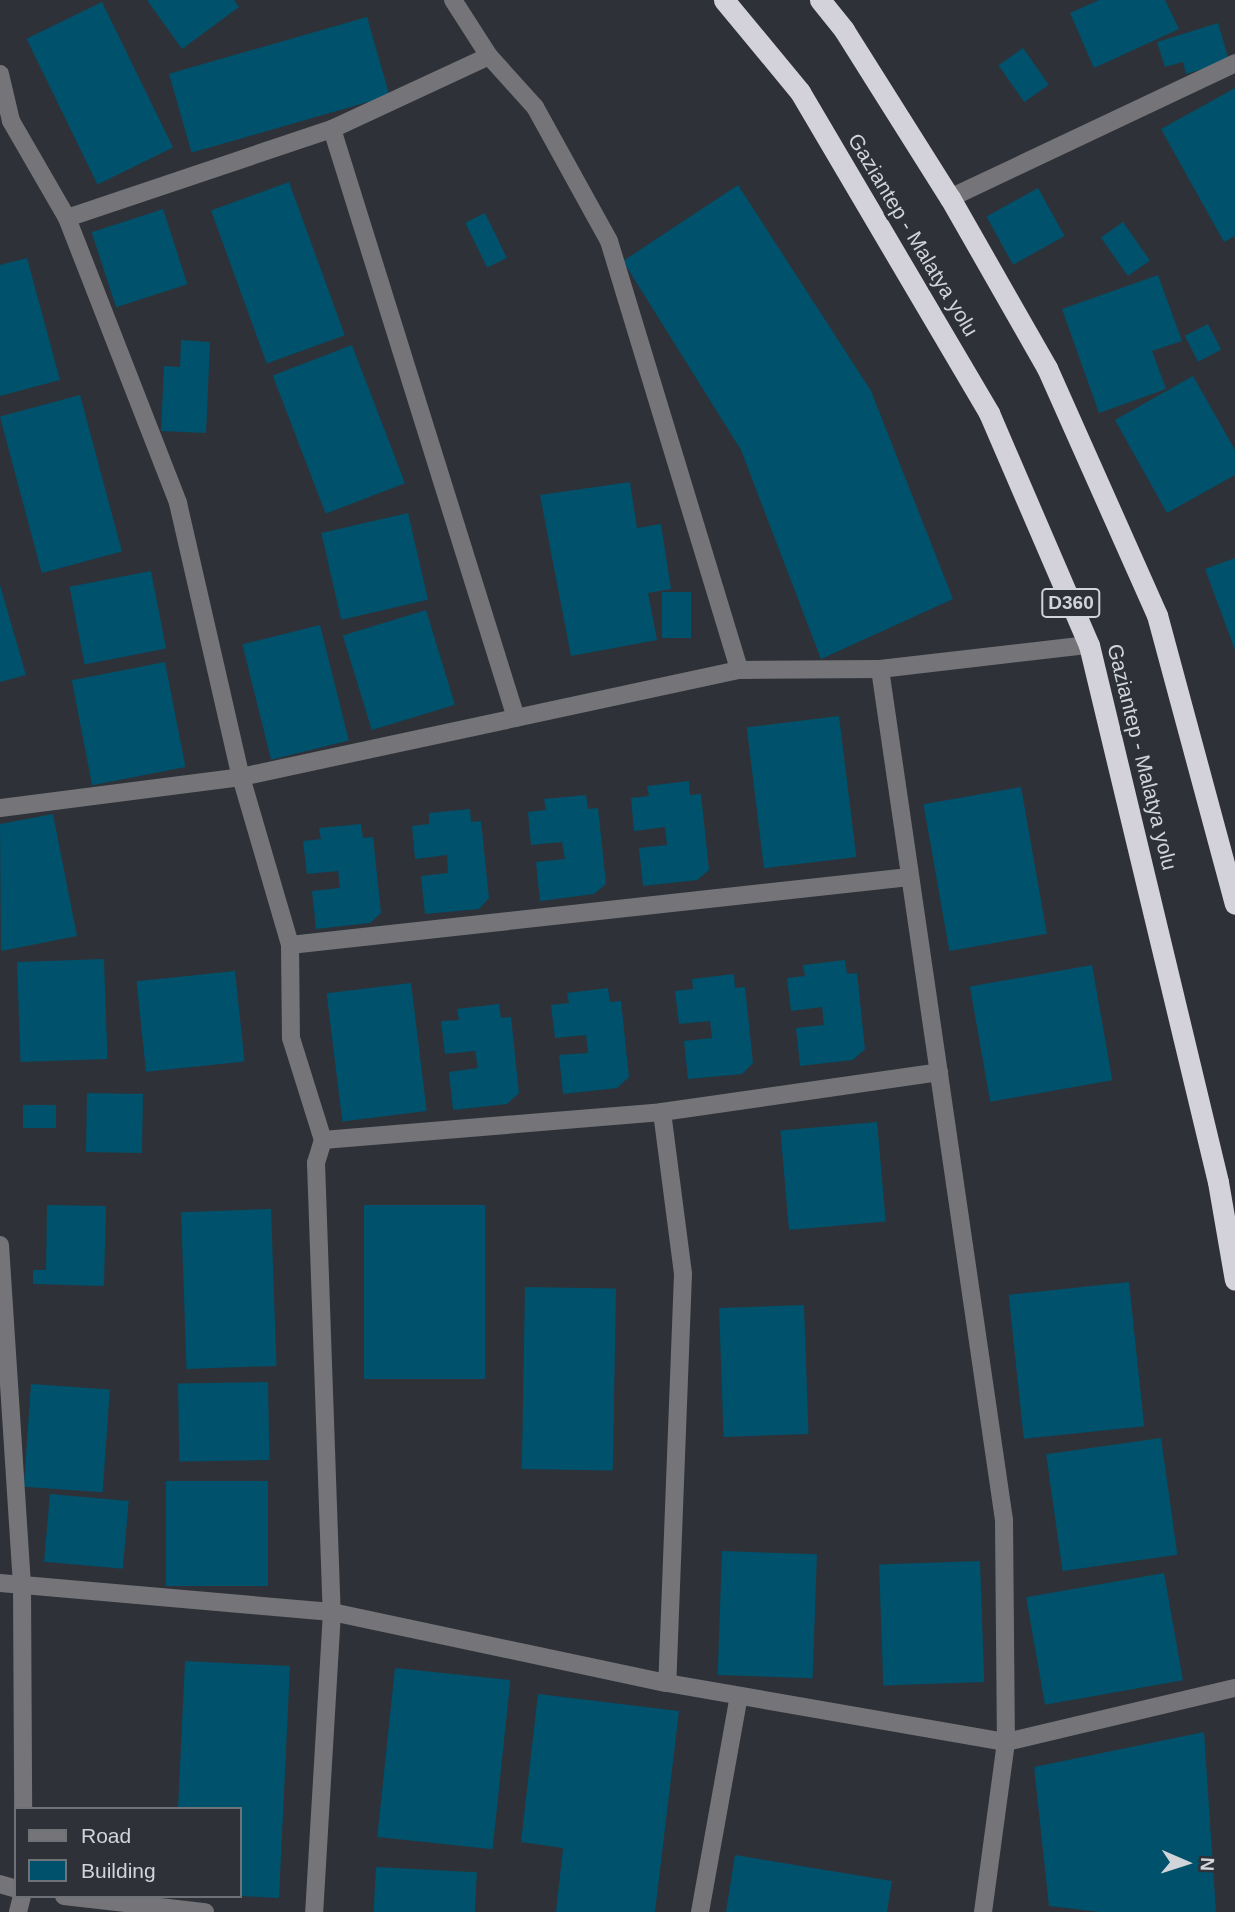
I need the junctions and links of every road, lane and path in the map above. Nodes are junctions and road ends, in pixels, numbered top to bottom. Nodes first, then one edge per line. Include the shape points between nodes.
1 (453, 0) edge
2 (724, 0) edge
3 (820, 0) edge
4 (489, 56) junction
5 (1235, 63) edge
6 (0, 74) edge
7 (332, 129) junction
8 (950, 198) junction
9 (67, 218) junction
10 (1089, 645) junction
11 (880, 669) junction
12 (739, 670) junction
13 (516, 718) junction
14 (242, 777) junction
15 (0, 808) edge
16 (909, 877) junction
17 (1235, 904) edge
18 (290, 945) junction
19 (939, 1072) junction
20 (662, 1112) junction
21 (323, 1140) junction
22 (0, 1245) edge
23 (1235, 1280) edge
24 (0, 1583) edge
25 (22, 1585) junction
26 (331, 1612) junction
27 (667, 1683) junction
28 (1235, 1688) edge
29 (739, 1696) junction
30 (1006, 1742) junction
31 (23, 1807) edge
32 (82, 1898) edge
33 (205, 1912) edge
34 (314, 1912) edge
35 (700, 1912) edge
36 (983, 1912) edge

1 - 4 street
2 - 10 highway, Gaziantep - Malatya yolu / D360 via 800,92 989,413
3 - 8 highway
4 - 7 street
4 - 12 street via 535,107 608,241
5 - 8 street
6 - 9 street via 11,121
7 - 9 street
7 - 13 street
8 - 17 highway via 1047,368 1157,615
9 - 14 street via 178,503
10 - 11 street
10 - 23 highway, Gaziantep - Malatya yolu / D360 via 1218,1182
11 - 12 street
11 - 16 street
12 - 13 street
13 - 14 street
14 - 15 street
14 - 18 street
16 - 18 street
16 - 19 street
18 - 21 street via 291,1038
19 - 20 street
19 - 30 street via 1004,1520
20 - 21 street
20 - 27 street via 683,1273
21 - 26 street via 316,1163
22 - 25 street
24 - 25 street
25 - 26 street
25 - 31 street
26 - 27 street
26 - 34 street
27 - 29 street
28 - 30 street
29 - 30 street
29 - 35 street
30 - 36 street
32 - 33 street

